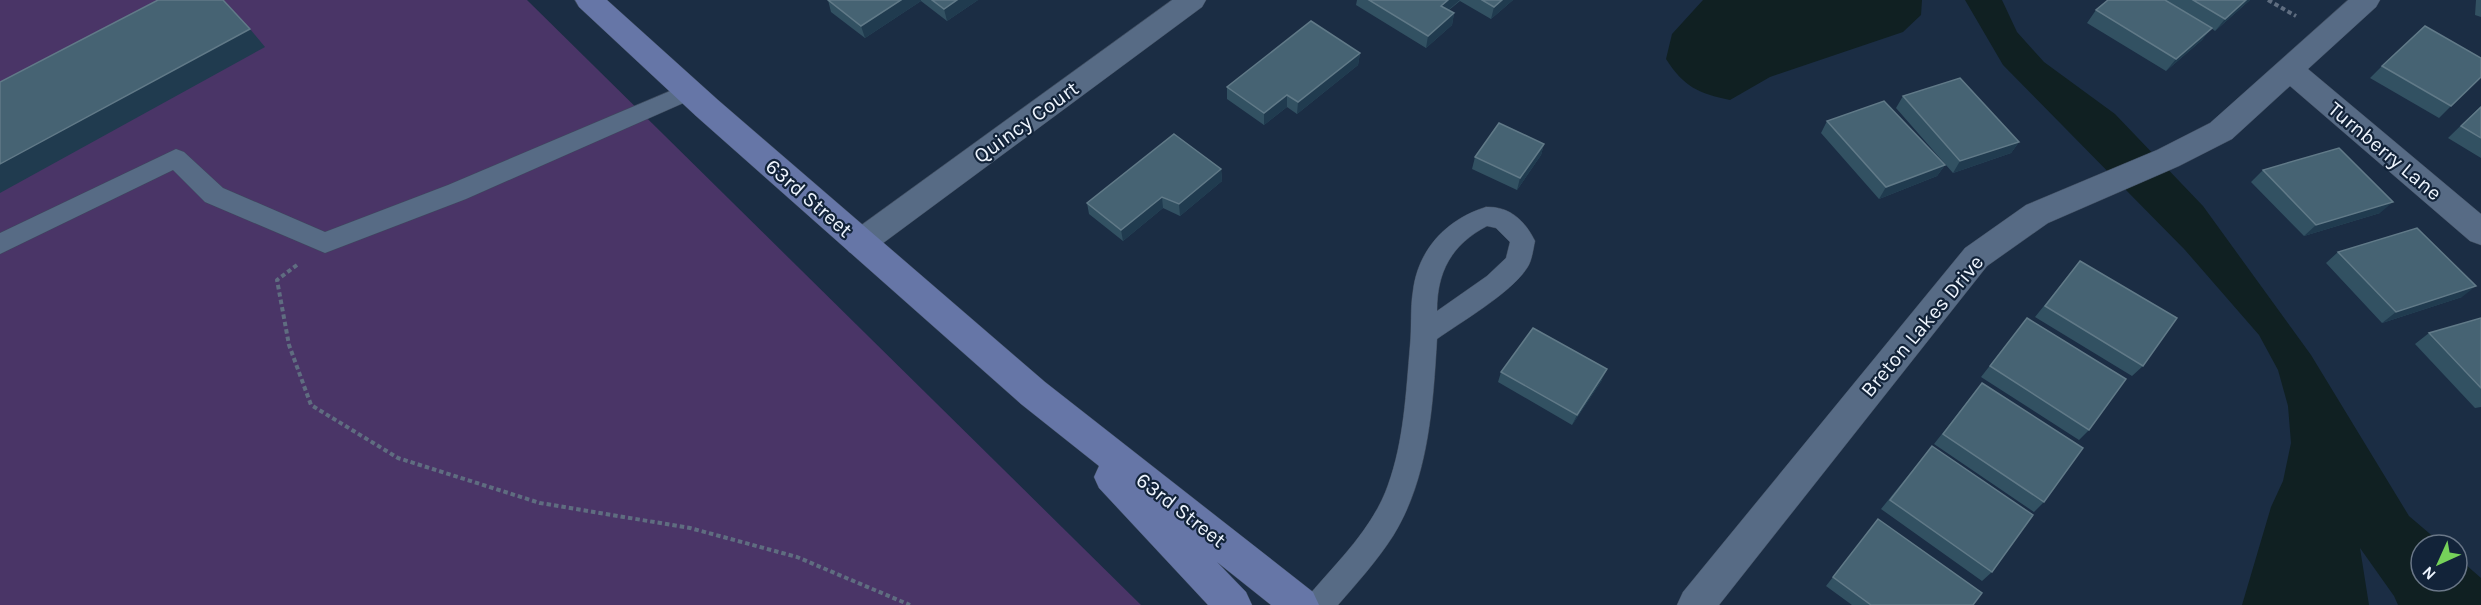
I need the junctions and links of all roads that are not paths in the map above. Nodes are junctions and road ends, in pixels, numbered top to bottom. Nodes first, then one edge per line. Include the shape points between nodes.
1 (589, 0) edge
2 (1192, 0) edge
3 (2366, 0) edge
4 (2289, 69) junction
5 (689, 92) junction
6 (2481, 232) edge
7 (860, 243) junction
8 (0, 244) edge
9 (1424, 334) junction
10 (1033, 393) junction
11 (1703, 601) edge
12 (1233, 605) edge
13 (1300, 605) edge
14 (1319, 605) edge

1 - 5 street, 63rd Street
2 - 7 street, Quincy Court
3 - 4 street, Breton Lakes Drive
4 - 6 street, Turnberry Lane
4 - 11 street, Breton Lakes Drive via 2221,131 2037,214 1976,257
5 - 7 street, 63rd Street
5 - 8 lane via 457,192 325,243 214,195 177,158
7 - 10 street, 63rd Street
9 - 9 lane via 1423,298 1432,265 1446,241 1485,217 1501,218 1514,227 1523,241 1517,263 1496,283
9 - 14 lane via 1417,417 1408,468 1397,501 1379,531
10 - 12 street, 63rd Street
10 - 13 street, 63rd Street

